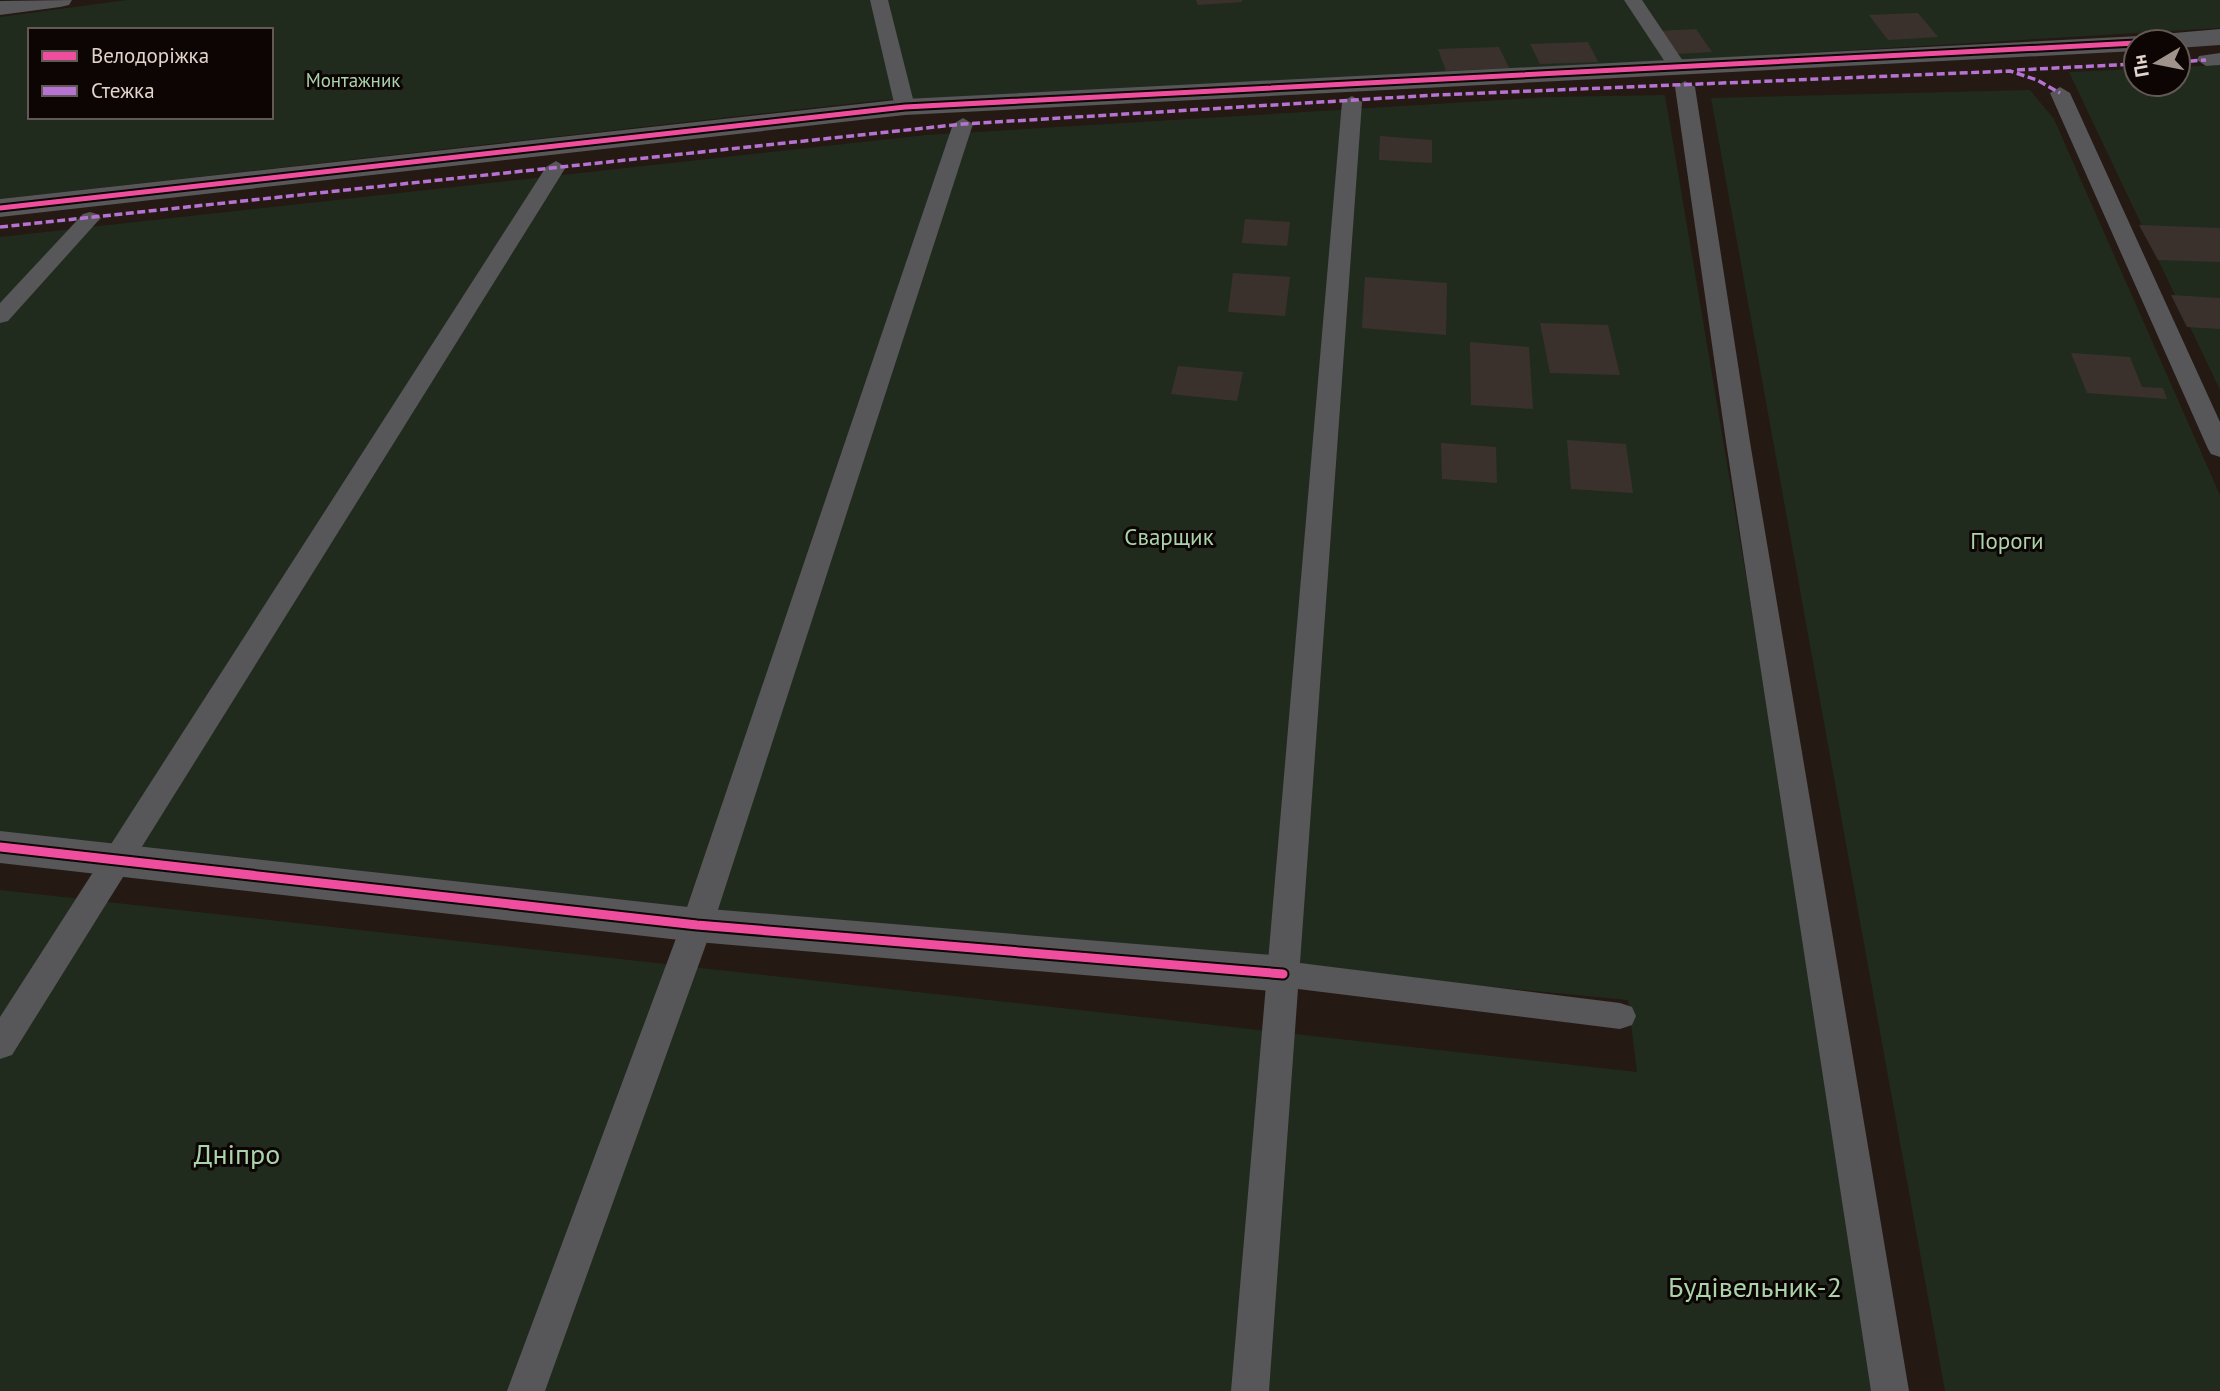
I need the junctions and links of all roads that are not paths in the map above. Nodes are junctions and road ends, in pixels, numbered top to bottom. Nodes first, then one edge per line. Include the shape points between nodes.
1 (60, 0) edge
2 (879, 0) edge
3 (1633, 0) edge
4 (0, 8) edge
5 (2220, 37) edge
6 (2192, 39) edge
7 (2122, 44) edge
8 (1682, 77) junction
9 (2060, 93) dead end
10 (1352, 102) dead end
11 (905, 107) junction
12 (963, 124) dead end
13 (556, 167) dead end
14 (0, 208) edge
15 (90, 218) dead end
16 (0, 316) edge
17 (2220, 449) edge
18 (0, 847) edge
19 (118, 859) junction
20 (697, 925) junction
21 (1283, 974) junction
22 (1620, 1016) dead end
23 (0, 1045) edge
24 (526, 1391) edge
25 (1250, 1391) edge
26 (1891, 1391) edge

1 - 4 street
2 - 11 lane
3 - 8 lane
5 - 6 street
7 - 8 street
8 - 11 street
8 - 26 lane
9 - 17 lane
10 - 21 lane
11 - 14 street
12 - 20 lane
13 - 19 lane
15 - 16 lane
18 - 19 street
19 - 20 street
19 - 23 lane
20 - 21 street
20 - 24 lane
21 - 22 lane
21 - 25 lane

